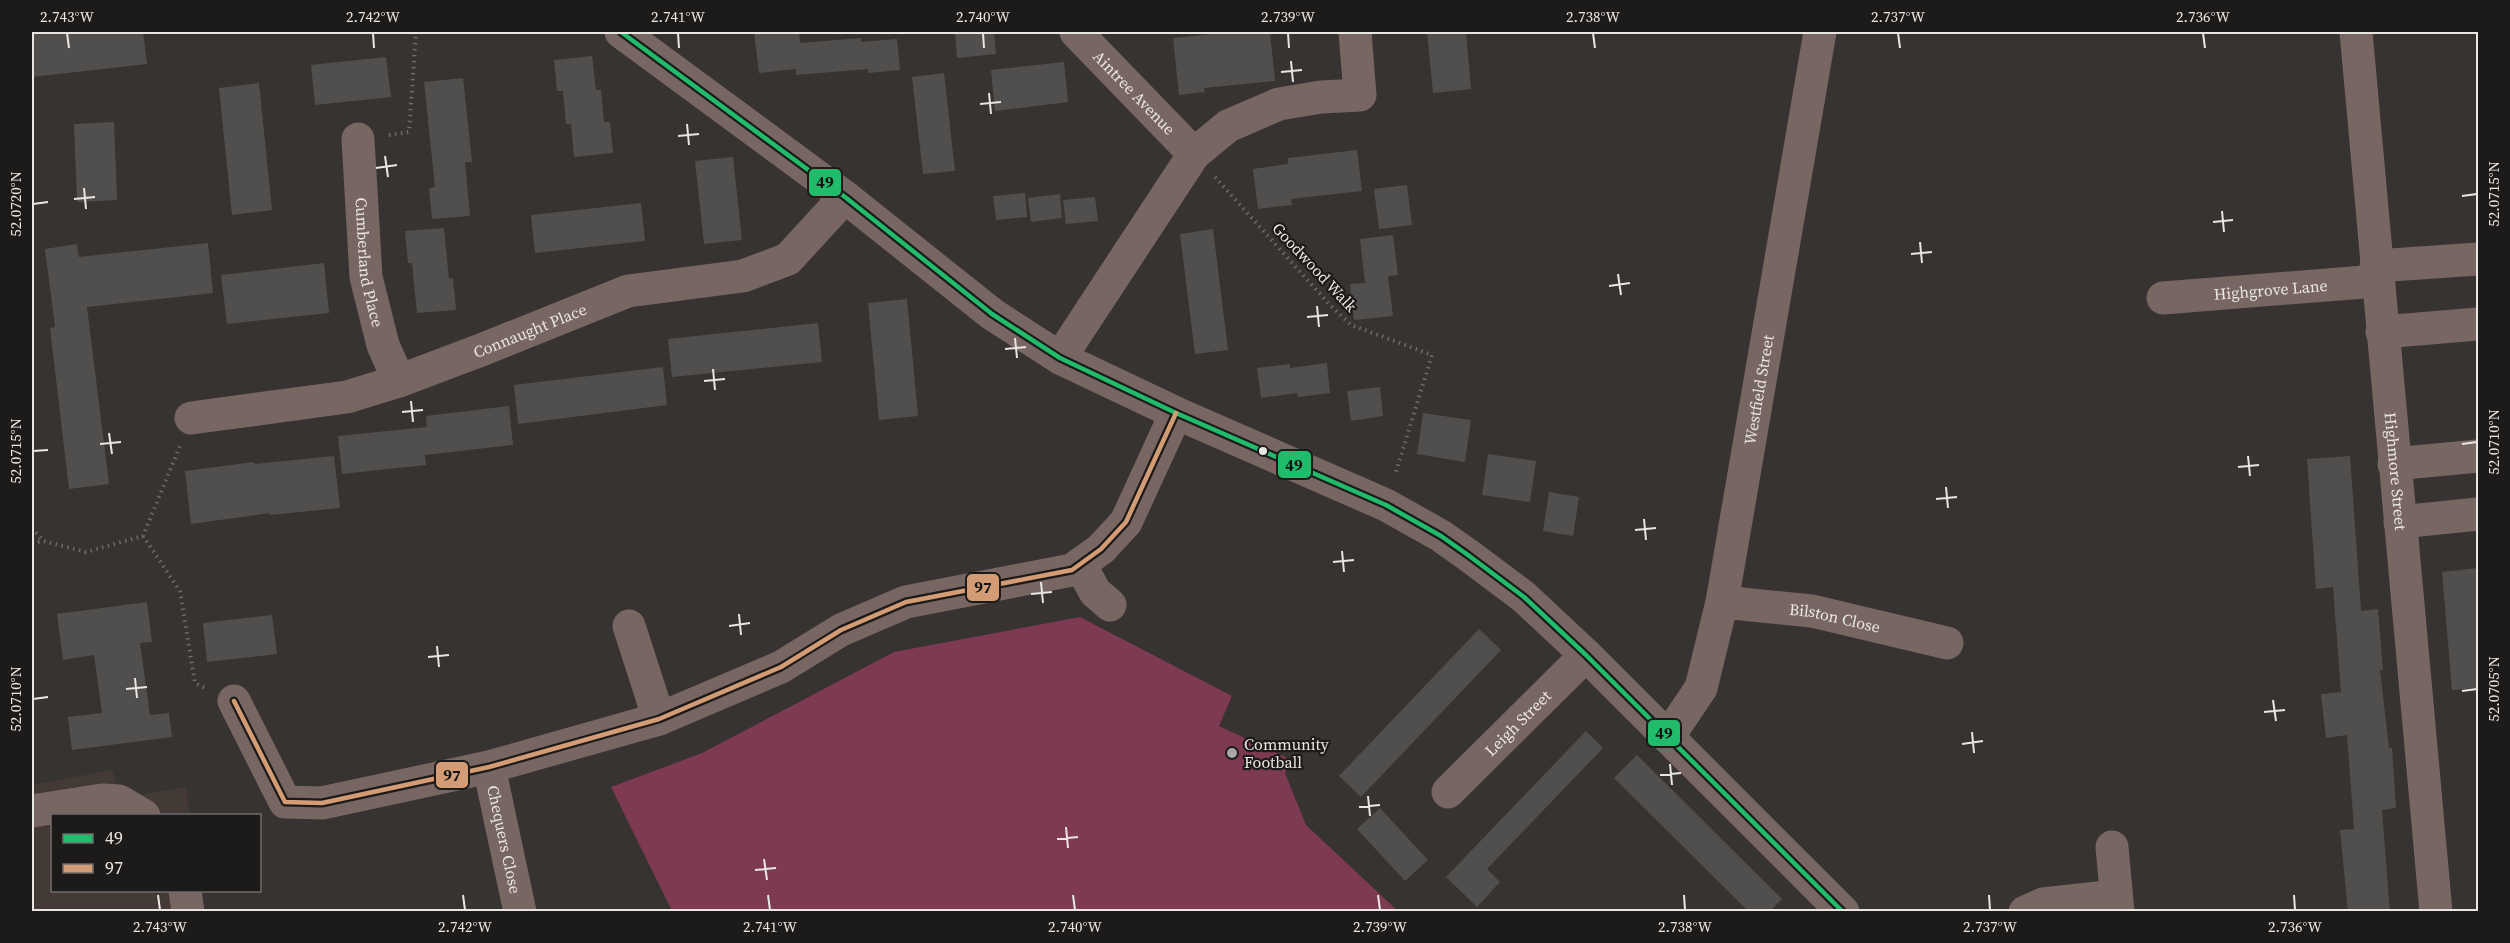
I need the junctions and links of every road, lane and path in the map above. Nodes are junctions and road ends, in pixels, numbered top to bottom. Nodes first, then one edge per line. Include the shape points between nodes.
1 (416, 32) edge
2 (621, 32) edge
3 (1076, 32) edge
4 (1355, 32) edge
5 (1820, 32) edge
6 (2356, 32) edge
7 (358, 139) joint
8 (1194, 153) junction
9 (845, 197) junction
10 (2478, 259) edge
11 (2377, 274) junction
12 (2163, 298) dead end
13 (2478, 324) edge
14 (2382, 332) junction
15 (1060, 358) junction
16 (399, 381) junction
17 (1176, 413) junction
18 (191, 418) joint
19 (2478, 456) edge
20 (2394, 464) junction
21 (1386, 505) junction
22 (2478, 514) edge
23 (2400, 522) junction
24 (32, 528) edge
25 (143, 536) junction
26 (43, 541) junction
27 (32, 543) edge
28 (1080, 564) junction
29 (1722, 603) junction
30 (1110, 605) dead end
31 (629, 626) dead end
32 (1947, 643) dead end
33 (1586, 655) junction
34 (234, 701) joint
35 (659, 719) junction
36 (1668, 737) junction
37 (489, 767) junction
38 (1448, 792) dead end
39 (32, 811) edge
40 (141, 814) edge
41 (2112, 847) dead end
42 (185, 892) edge
43 (2117, 904) edge
44 (188, 912) edge
45 (520, 912) edge
46 (1843, 912) edge
47 (2025, 912) edge
48 (2436, 912) edge

1 - 7 path via 409,132
2 - 9 street
3 - 8 street, Aintree Avenue
4 - 8 street via 1360,95 1279,104 1228,126
5 - 29 street, Westfield Street
6 - 11 street, Highmore Street
7 - 16 street, Cumberland Place via 366,277 383,345
8 - 15 street
8 - 21 path, Goodwood Walk via 1352,325 1432,355
9 - 15 street via 992,314
9 - 16 street, Connaught Place via 788,259 743,276 628,291
10 - 11 street, Highgrove Lane
11 - 12 street, Highgrove Lane
11 - 14 street, Highmore Street
13 - 14 street
14 - 20 street, Highmore Street
15 - 17 street
16 - 18 street, Connaught Place via 347,398
17 - 21 street
17 - 28 street via 1126,522 1101,549
18 - 25 path
19 - 20 street
20 - 23 street, Highmore Street
21 - 33 street via 1441,536 1524,597
22 - 23 street
23 - 48 street, Highmore Street
24 - 26 path
25 - 26 path via 86,552
25 - 34 path via 180,591 195,683
26 - 27 path
28 - 30 street via 1095,592
28 - 35 street via 1072,570 906,602 841,630 781,667
29 - 32 street, Bilston Close via 1812,611
29 - 36 street, Westfield Street via 1701,688
31 - 35 street
33 - 36 street
33 - 38 street, Leigh Street
34 - 37 street via 285,802 322,803
35 - 37 street
36 - 46 street
37 - 45 street, Chequers Close
39 - 40 street via 102,800 119,801
41 - 43 street
42 - 44 street
43 - 47 street via 2043,904

